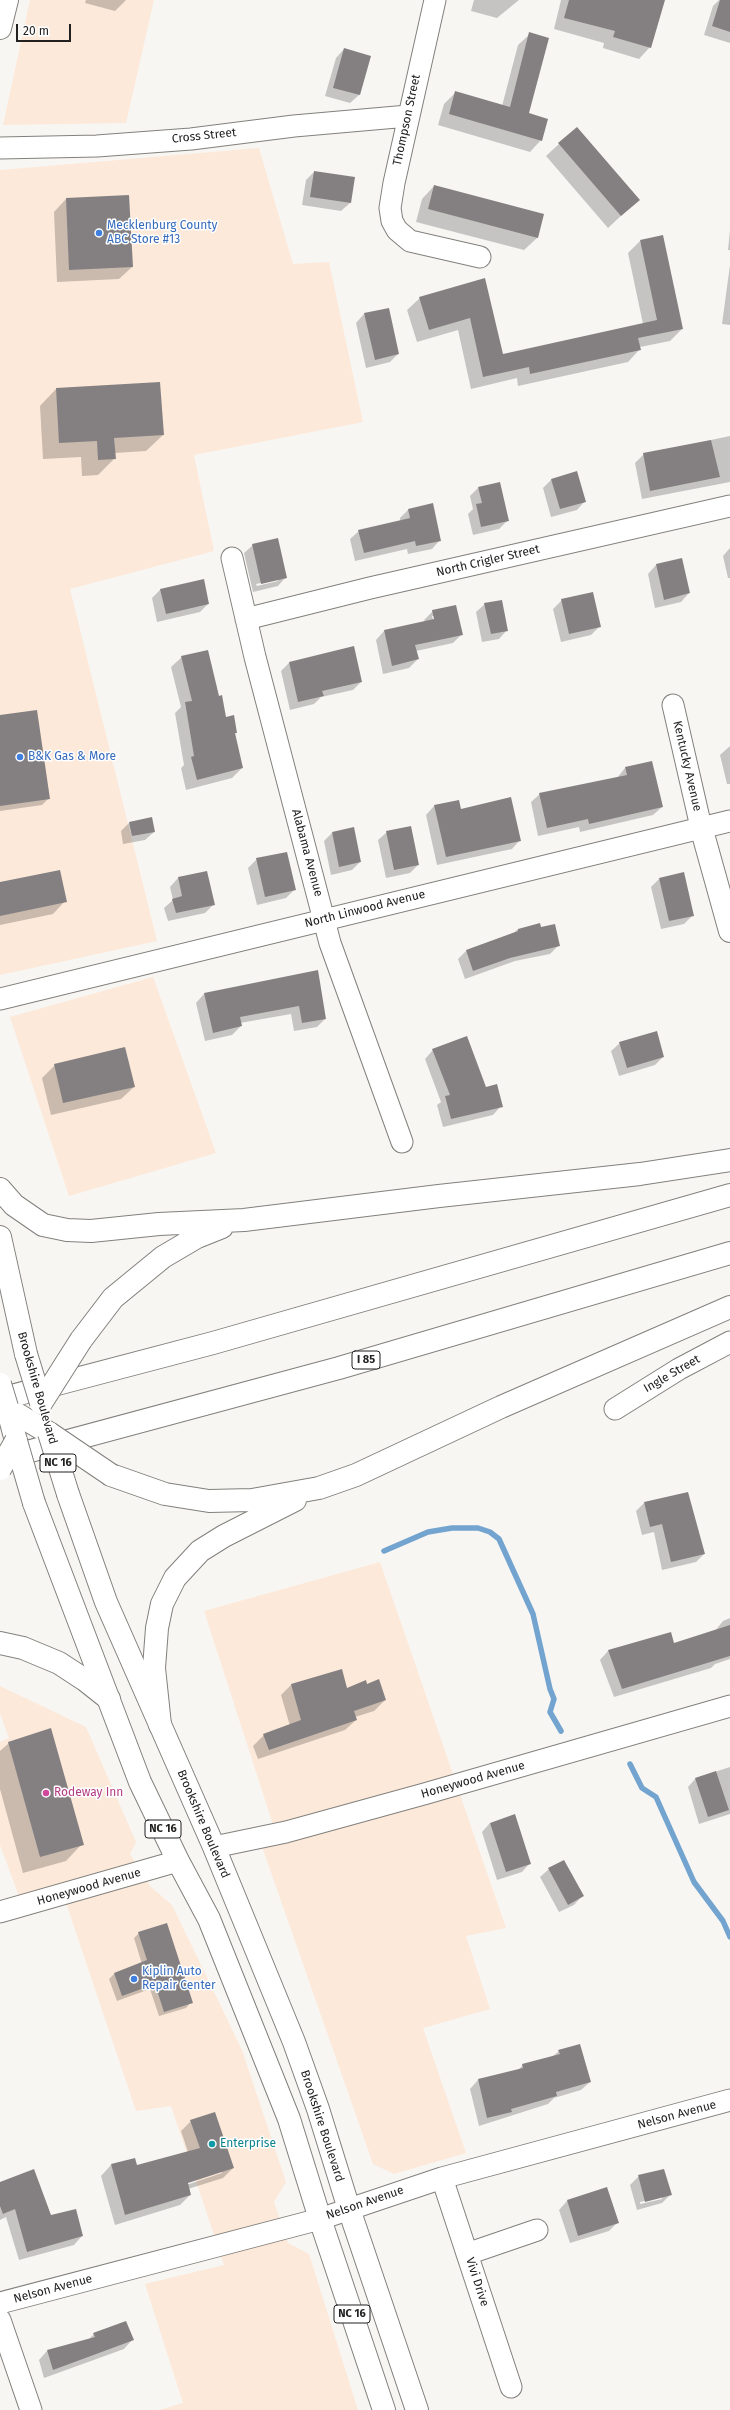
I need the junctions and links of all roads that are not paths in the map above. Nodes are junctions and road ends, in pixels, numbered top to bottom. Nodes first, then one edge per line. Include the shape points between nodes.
1 (7, 0) edge
2 (435, 0) edge
3 (0, 28) edge
4 (408, 116) junction
5 (0, 148) edge
6 (480, 258) dead end
7 (730, 506) edge
8 (232, 558) dead end
9 (246, 619) junction
10 (673, 705) dead end
11 (730, 821) edge
12 (701, 827) junction
13 (324, 918) junction
14 (730, 931) edge
15 (0, 999) edge
16 (402, 1142) dead end
17 (730, 1160) edge
18 (0, 1189) edge
19 (730, 1195) edge
20 (244, 1220) junction
21 (0, 1236) edge
22 (730, 1253) edge
23 (730, 1307) edge
24 (730, 1342) edge
25 (0, 1384) edge
26 (2, 1403) edge
27 (615, 1409) dead end
28 (35, 1411) junction
29 (49, 1433) junction
30 (16, 1441) junction
31 (0, 1459) edge
32 (0, 1469) edge
33 (319, 1488) junction
34 (0, 1644) edge
35 (109, 1699) junction
36 (730, 1706) edge
37 (160, 1725) junction
38 (214, 1847) junction
39 (178, 1861) junction
40 (0, 1912) edge
41 (730, 2100) edge
42 (442, 2178) junction
43 (349, 2209) junction
44 (320, 2219) junction
45 (537, 2230) dead end
46 (467, 2254) junction
47 (0, 2304) edge
48 (0, 2320) edge
49 (511, 2387) dead end
50 (31, 2410) edge
51 (384, 2410) edge
52 (417, 2410) edge

1 - 3 main road
2 - 4 street, Thompson Street
4 - 5 street, Cross Street via 294,126 191,139 97,146
4 - 6 street, Thompson Street via 390,208 392,222 404,238 410,241
7 - 9 street, North Crigler Street
8 - 9 street, Alabama Avenue
9 - 13 street, Alabama Avenue
10 - 12 street, Kentucky Avenue
11 - 12 street, North Linwood Avenue
12 - 13 street, North Linwood Avenue
12 - 14 main road
13 - 15 street, North Linwood Avenue
13 - 16 street, Alabama Avenue via 333,950
17 - 20 main road via 640,1174
18 - 20 main road via 14,1205 33,1220 67,1230
19 - 26 main road
20 - 28 main road, bridge via 197,1236 163,1257 113,1298 81,1340
21 - 28 main road, Brookshire Boulevard / NC 16, bridge via 26,1354
22 - 31 main road, I 85 via 339,1368
23 - 33 main road via 502,1407 356,1475
24 - 27 street, Ingle Street via 679,1368
25 - 26 main road, NC 16, bridge
26 - 28 main road
26 - 30 main road, NC 16
28 - 29 main road, Brookshire Boulevard / NC 16
28 - 30 main road
29 - 33 main road, bridge via 112,1475 165,1494 209,1501 252,1500
29 - 37 main road, Brookshire Boulevard / NC 16, bridge via 106,1602
30 - 32 main road, bridge
30 - 35 main road, NC 16, bridge via 34,1503
33 - 37 main road via 224,1536 195,1556 175,1578 162,1604 157,1628 154,1668
34 - 35 main road via 23,1648 58,1663
35 - 39 main road, NC 16 via 140,1782
36 - 38 street, Honeywood Avenue via 286,1832
37 - 38 main road, Brookshire Boulevard / NC 16
38 - 43 main road, Brookshire Boulevard / NC 16 via 294,2042
39 - 40 street, Honeywood Avenue
39 - 44 main road, NC 16 via 209,1919 289,2119
41 - 42 street, Nelson Avenue
42 - 43 street, Nelson Avenue
42 - 46 street, Vivi Drive
43 - 44 street, Nelson Avenue
43 - 52 main road, Brookshire Boulevard / NC 16
44 - 47 street, Nelson Avenue
44 - 51 main road, NC 16
45 - 46 street
46 - 49 street, Vivi Drive
48 - 50 street

